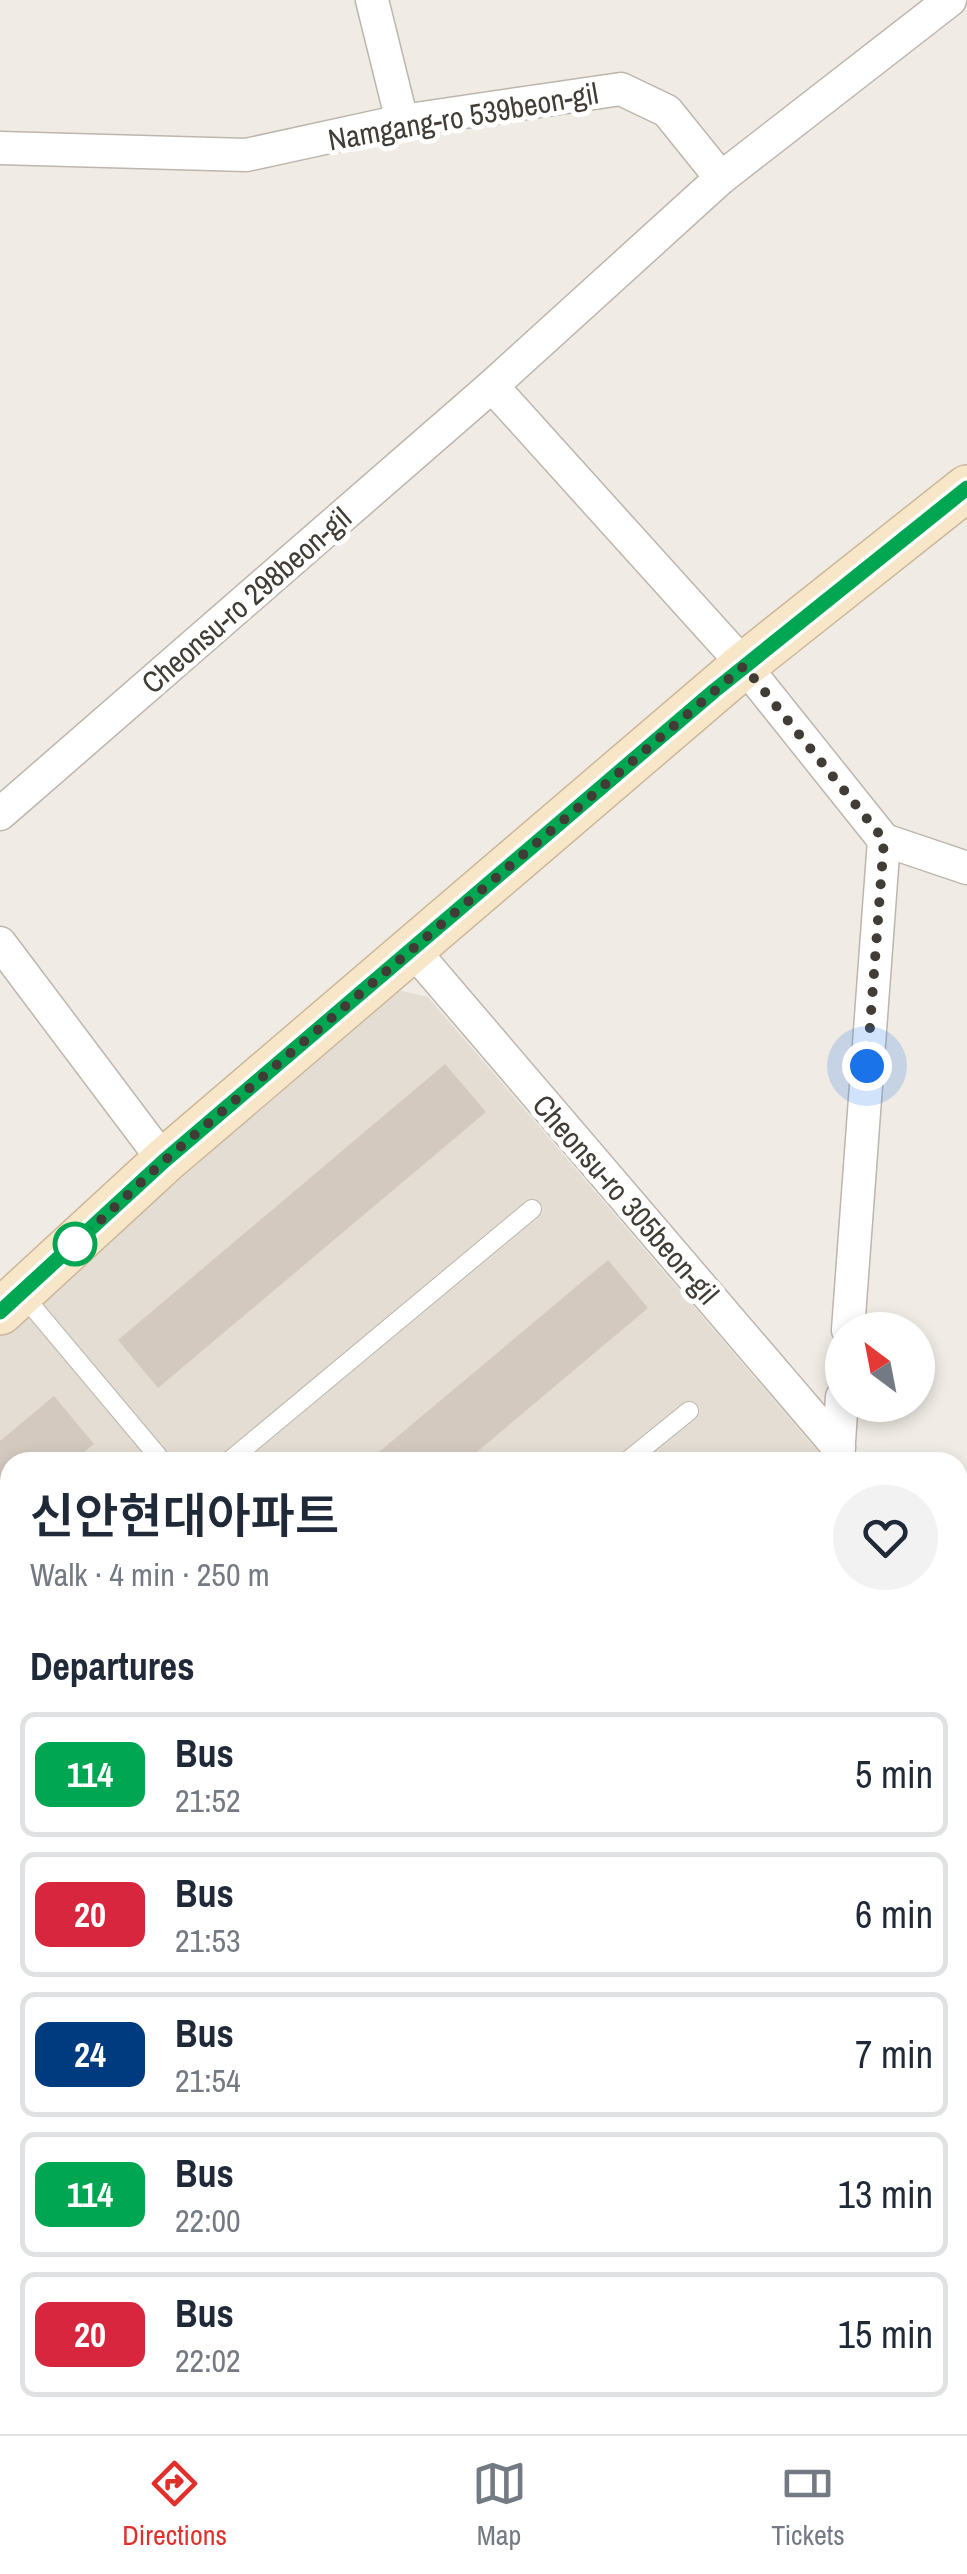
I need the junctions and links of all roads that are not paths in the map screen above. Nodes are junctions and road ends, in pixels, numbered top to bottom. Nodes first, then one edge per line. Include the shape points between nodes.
1 (372, 0) edge
2 (950, 0) edge
3 (402, 122) junction
4 (0, 148) edge
5 (721, 178) junction
6 (492, 386) junction
7 (967, 488) edge
8 (744, 666) junction
9 (0, 814) edge
10 (884, 840) junction
11 (967, 868) edge
12 (0, 942) edge
13 (413, 950) junction
14 (164, 1161) junction
15 (532, 1210) dead end
16 (11, 1303) edge
17 (849, 1312) edge
18 (689, 1411) dead end
19 (840, 1422) edge
20 (153, 1452) edge
21 (240, 1452) edge
22 (638, 1452) edge
23 (835, 1452) edge
24 (838, 1452) edge

1 - 3 street
2 - 5 street
3 - 4 street, Namgang-ro 539beon-gil via 246,156
3 - 5 street, Namgang-ro 539beon-gil via 621,89 667,112
5 - 6 street, Cheonsu-ro 298beon-gil
6 - 8 street
6 - 9 street, Cheonsu-ro 298beon-gil
7 - 8 street
8 - 10 street
8 - 13 street
10 - 11 street
10 - 17 street
12 - 14 street
13 - 14 street
13 - 23 street, Cheonsu-ro 305beon-gil
14 - 16 street
15 - 21 lane
16 - 20 lane
18 - 22 lane
19 - 24 street

